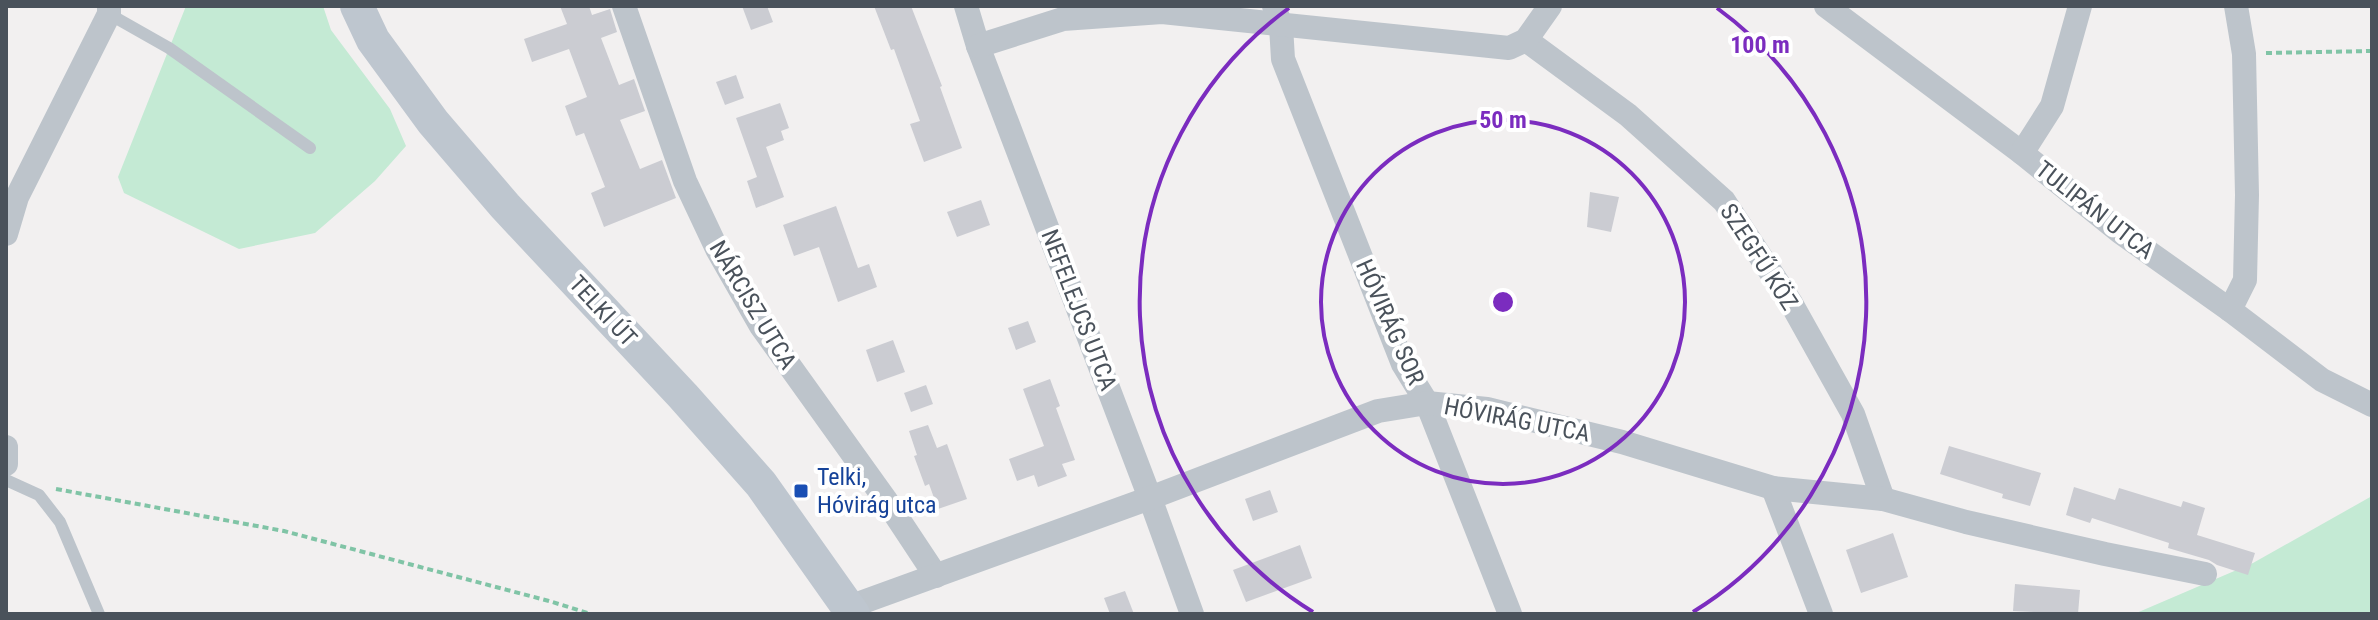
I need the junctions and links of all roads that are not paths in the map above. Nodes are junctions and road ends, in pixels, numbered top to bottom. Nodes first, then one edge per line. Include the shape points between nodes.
1 (357, 6) edge
2 (624, 6) edge
3 (966, 6) edge
4 (1550, 6) edge
5 (1826, 6) edge
6 (2080, 6) edge
7 (2236, 6) edge
8 (109, 10) edge
9 (1277, 16) edge
10 (1526, 40) junction
11 (978, 46) junction
12 (310, 148) dead end
13 (2022, 153) junction
14 (6, 234) edge
15 (2230, 310) junction
16 (1427, 403) junction
17 (2371, 405) edge
18 (6, 447) edge
19 (6, 464) edge
20 (6, 480) edge
21 (1773, 488) junction
22 (1150, 498) junction
23 (1883, 499) junction
24 (2205, 574) dead end
25 (936, 576) junction
26 (851, 611) edge
27 (99, 614) edge
28 (1192, 614) edge
29 (1510, 614) edge
30 (1821, 614) edge

1 - 26 main road, TELKI ÚT via 373,40 433,122 761,484
2 - 25 street, NÁRCISZ UTCA via 685,181 717,249 761,326
3 - 11 street, NEFELEJCS UTCA
4 - 10 street
5 - 13 street, TULIPÁN UTCA
6 - 13 street via 2052,106
7 - 15 street via 2244,54 2247,195 2245,280
8 - 12 lane
8 - 14 street via 17,197
9 - 10 street via 1509,48
9 - 11 street via 1162,12 1063,19
9 - 16 street, HÓVIRÁG SOR via 1283,59 1403,364
10 - 23 street, SZEGFŰ KÖZ via 1628,115 1724,201 1791,303 1853,414
11 - 22 street, NEFELEJCS UTCA
13 - 15 street, TULIPÁN UTCA via 2120,232
15 - 17 street, TULIPÁN UTCA via 2322,380
16 - 21 street, HÓVIRÁG UTCA via 1502,412
16 - 22 street, HÓVIRÁG UTCA via 1378,411
16 - 29 street, HÓVIRÁG SOR
18 - 19 street
20 - 27 lane via 39,495 60,522
21 - 23 street, HÓVIRÁG UTCA
21 - 30 street
22 - 25 street, HÓVIRÁG UTCA
22 - 28 street, NEFELEJCS UTCA
23 - 24 street, HÓVIRÁG UTCA
25 - 26 street, HÓVIRÁG UTCA

